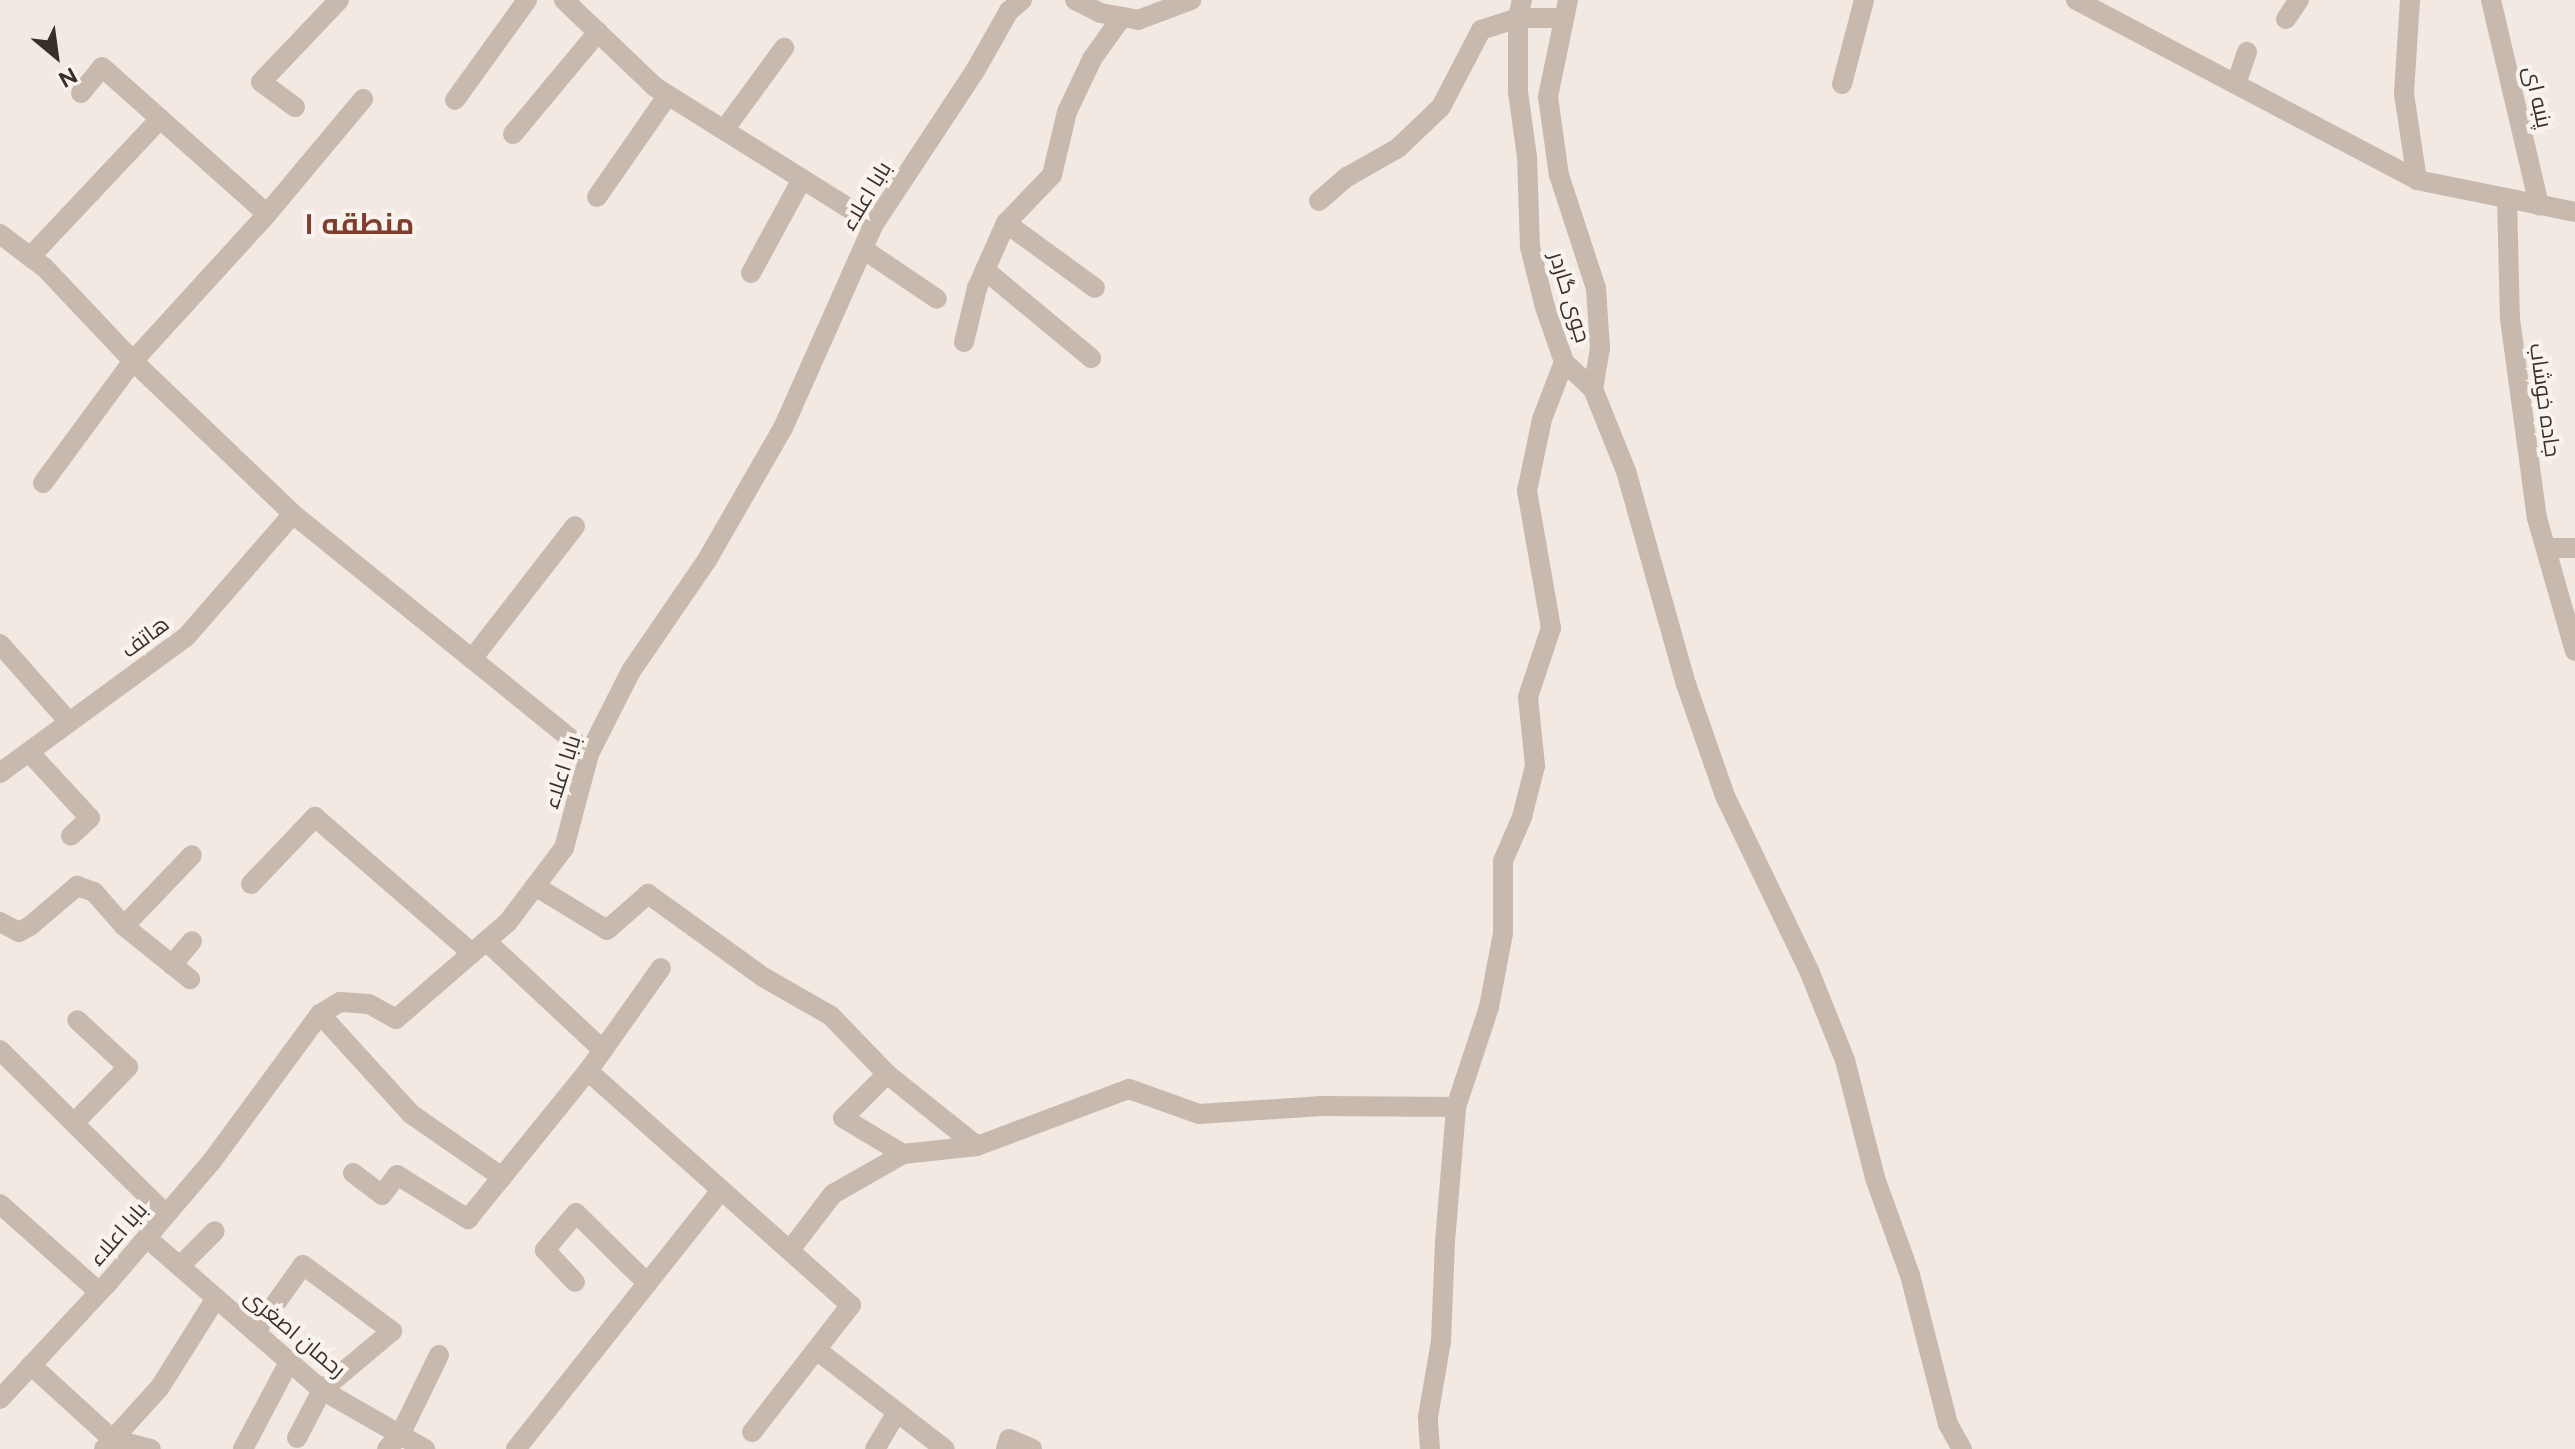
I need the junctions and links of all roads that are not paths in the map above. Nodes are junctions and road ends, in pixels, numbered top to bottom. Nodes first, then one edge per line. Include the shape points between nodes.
1 (339, 0) edge
2 (527, 0) edge
3 (564, 0) edge
4 (1022, 0) edge
5 (1075, 0) edge
6 (1191, 0) edge
7 (1864, 0) edge
8 (2076, 0) edge
9 (2299, 0) edge
10 (2410, 0) edge
11 (2491, 0) edge
12 (1520, 9) edge
13 (1565, 9) edge
14 (1122, 17) junction
15 (2286, 19) dead end
16 (598, 32) junction
17 (784, 48) dead end
18 (2247, 52) dead end
19 (1842, 84) dead end
20 (2236, 84) junction
21 (81, 93) dead end
22 (668, 95) junction
23 (363, 99) dead end
24 (455, 100) dead end
25 (295, 107) dead end
26 (160, 119) junction
27 (724, 130) junction
28 (513, 134) dead end
29 (802, 179) junction
30 (2417, 180) junction
31 (597, 197) dead end
32 (2507, 198) junction
33 (1319, 201) dead end
34 (2539, 205) junction
35 (2575, 212) edge
36 (267, 214) junction
37 (1006, 223) junction
38 (874, 224) junction
39 (0, 234) edge
40 (863, 249) junction
41 (30, 257) junction
42 (985, 270) junction
43 (751, 273) dead end
44 (1095, 288) dead end
45 (937, 299) dead end
46 (964, 342) dead end
47 (1091, 358) dead end
48 (133, 361) junction
49 (1564, 362) junction
50 (1593, 389) junction
51 (43, 483) dead end
52 (293, 514) junction
53 (575, 526) dead end
54 (2546, 548) junction
55 (2575, 548) edge
56 (0, 644) edge
57 (2575, 651) edge
58 (472, 659) junction
59 (69, 722) junction
60 (29, 752) junction
61 (589, 754) junction
62 (0, 773) edge
63 (71, 836) dead end
64 (192, 855) dead end
65 (251, 884) dead end
66 (535, 886) junction
67 (0, 922) edge
68 (124, 926) junction
69 (192, 941) dead end
70 (479, 947) junction
71 (172, 965) junction
72 (661, 968) dead end
73 (190, 979) dead end
74 (320, 1014) junction
75 (77, 1020) dead end
76 (0, 1050) edge
77 (603, 1050) junction
78 (588, 1071) junction
79 (887, 1074) junction
80 (1456, 1107) junction
81 (74, 1123) junction
82 (977, 1146) junction
83 (903, 1154) junction
84 (353, 1173) dead end
85 (502, 1177) junction
86 (721, 1190) junction
87 (0, 1204) edge
88 (166, 1214) junction
89 (215, 1231) dead end
90 (147, 1238) junction
91 (790, 1250) junction
92 (180, 1266) junction
93 (575, 1282) dead end
94 (647, 1283) junction
95 (99, 1292) junction
96 (216, 1298) junction
97 (255, 1332) junction
98 (818, 1351) junction
99 (439, 1355) dead end
100 (289, 1362) junction
101 (31, 1365) junction
102 (3, 1390) edge
103 (322, 1390) junction
104 (897, 1412) junction
105 (752, 1432) dead end
106 (297, 1438) dead end
107 (394, 1442) edge
108 (108, 1444) edge
109 (151, 1449) edge
110 (243, 1449) edge
111 (425, 1449) edge
112 (516, 1449) edge
113 (875, 1449) edge
114 (945, 1449) edge
115 (1006, 1449) edge
116 (1032, 1449) edge
117 (1430, 1449) edge
118 (1962, 1449) edge

1 - 25 street via 261,82
2 - 24 street
3 - 16 street
4 - 38 street, بابا اعلاء via 1009,11
5 - 14 street
6 - 14 street via 1138,20
7 - 19 street
8 - 20 street
9 - 15 street
10 - 30 street via 2404,94
11 - 34 street, پنبه ای
12 - 13 street
12 - 33 street via 1481,30 1441,107 1398,148 1347,177
12 - 49 street, جوی گاردر via 1518,92 1530,247
13 - 50 street, جوی گاردر via 1548,97 1559,175 1596,288 1600,348
14 - 37 street via 1092,59 1067,112 1052,175
16 - 22 street
16 - 28 street
17 - 27 street
18 - 20 street
20 - 30 street
21 - 26 street via 102,67
22 - 27 street
22 - 31 street
23 - 36 street
26 - 36 street
26 - 41 street
27 - 29 street
29 - 38 street
29 - 43 street
30 - 32 street
32 - 34 street
32 - 54 street, جاده خوشاب via 2510,319 2537,518
34 - 35 street
36 - 48 street
37 - 42 street
37 - 44 street
38 - 40 street, بابا اعلاء
39 - 41 street
40 - 45 street
40 - 61 street, بابا اعلاء via 783,428 707,560 631,671
41 - 48 street
42 - 46 street
42 - 47 street
48 - 51 street
48 - 52 street
49 - 50 street, جوی گاردر
49 - 80 street via 1542,419 1527,491 1551,628 1528,697 1535,766 1503,861 1503,933 1489,1007
50 - 118 street via 1626,471 1686,684 1725,796 1810,973 1845,1060 1875,1178 1910,1275 1948,1424
52 - 58 street
52 - 59 street, هاتف via 186,637
53 - 58 street
54 - 55 street
54 - 57 street, جاده خوشاب
56 - 59 street
58 - 61 street
59 - 60 street, هاتف
60 - 62 street, هاتف
60 - 63 street via 90,818
61 - 66 street, بابا اعلاء via 564,848
64 - 68 street
65 - 70 street via 315,817
66 - 70 street, بابا اعلاء via 508,922
66 - 79 street via 607,930 648,894 763,977 831,1016
67 - 68 street via 19,932 77,886 94,892
68 - 71 street
69 - 71 street
70 - 74 street, بابا اعلاء via 396,1019 369,1004 340,1002
70 - 77 street
71 - 73 street
72 - 77 street
74 - 85 street via 411,1114
74 - 88 street, بابا اعلاء via 212,1161
75 - 81 street via 128,1067
76 - 81 street
77 - 78 street
78 - 85 street
78 - 86 street
79 - 82 street
79 - 83 street via 843,1118
80 - 82 street via 1322,1106 1199,1114 1129,1089
80 - 117 street via 1441,1341 1428,1417
81 - 88 street
82 - 83 street
83 - 91 street via 833,1194
84 - 85 street via 382,1195 397,1175 468,1219
86 - 91 street
86 - 94 street
87 - 95 street
88 - 90 street, بابا اعلاء
89 - 92 street
90 - 92 street, رحمان اصغری
90 - 95 street, بابا اعلاء
91 - 98 street via 851,1305
92 - 96 street, رحمان اصغری
93 - 94 street via 545,1250 576,1213
94 - 112 street
95 - 101 street, بابا اعلاء
96 - 97 street, رحمان اصغری
96 - 108 street via 160,1387
97 - 100 street, رحمان اصغری
97 - 103 street via 303,1265 392,1331
98 - 104 street
98 - 105 street
99 - 107 street
100 - 103 street, رحمان اصغری
100 - 110 street
101 - 102 street, بابا اعلاء
101 - 108 street
103 - 106 street
103 - 107 street, رحمان اصغری
104 - 113 street
104 - 114 street
107 - 111 street, رحمان اصغری
108 - 109 street
115 - 116 street via 1009,1439

